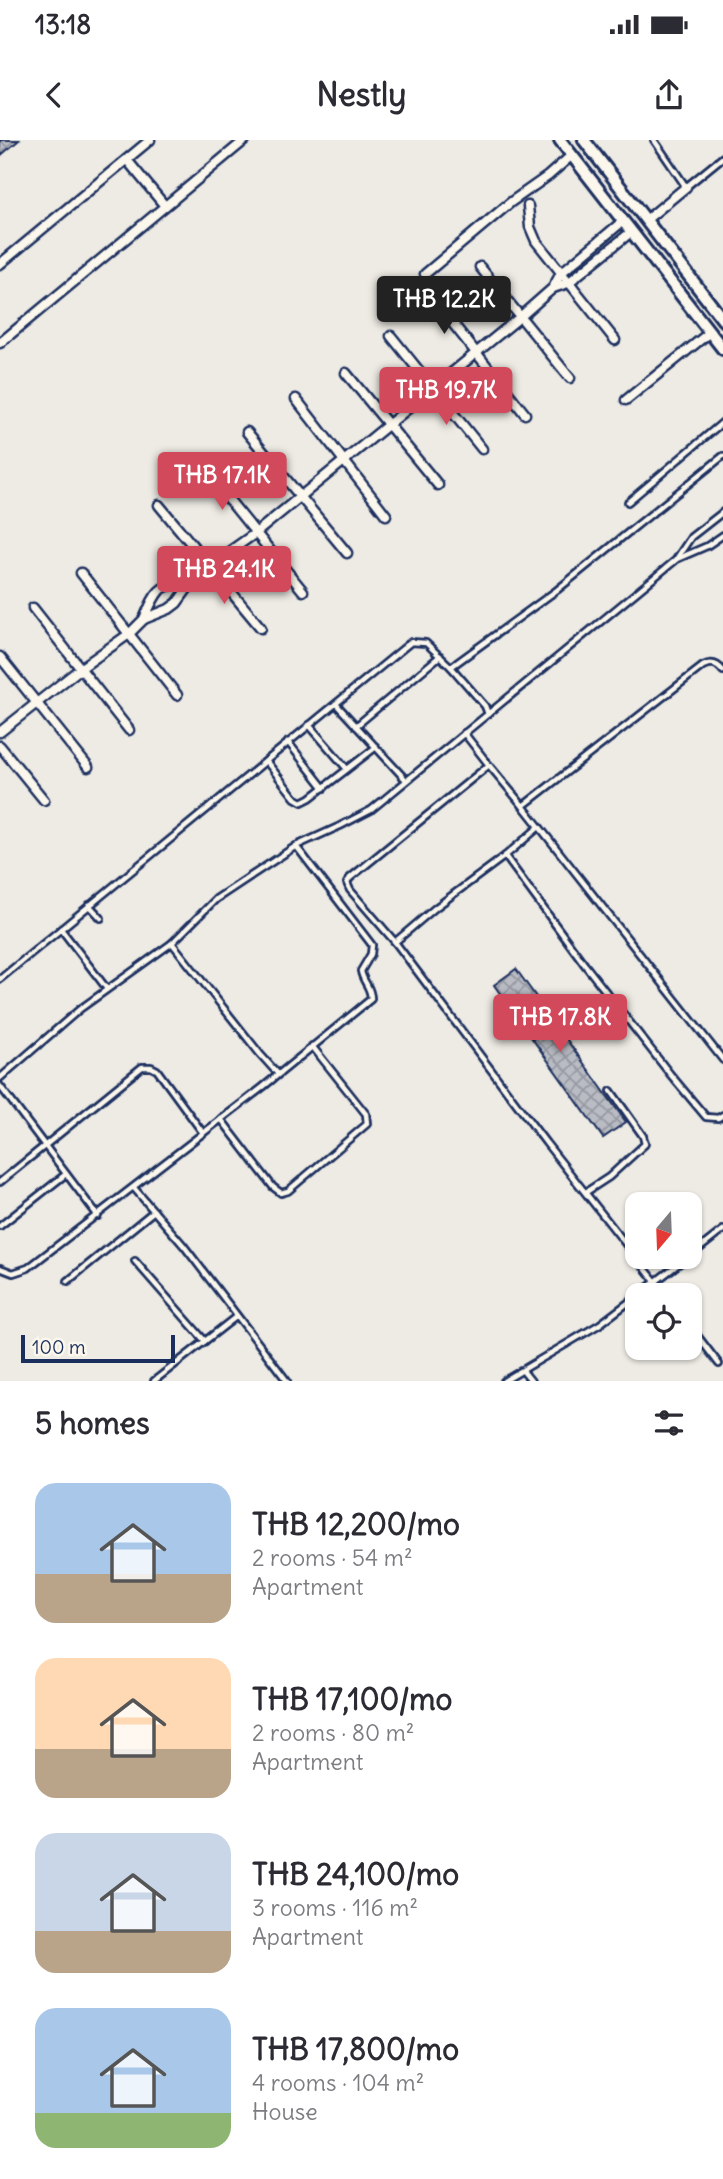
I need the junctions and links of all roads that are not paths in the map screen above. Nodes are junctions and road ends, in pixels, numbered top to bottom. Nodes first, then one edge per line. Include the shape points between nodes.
1 (150, 140) edge
2 (245, 140) edge
3 (561, 140) edge
4 (584, 140) edge
5 (654, 140) edge
6 (572, 155) junction
7 (723, 157) edge
8 (127, 160) junction
9 (686, 187) junction
10 (165, 206) junction
11 (528, 206) dead end
12 (646, 220) junction
13 (623, 221) junction
14 (631, 232) junction
15 (0, 264) edge
16 (481, 267) dead end
17 (561, 273) junction
18 (425, 274) dead end
19 (568, 283) junction
20 (553, 288) junction
21 (435, 301) dead end
22 (520, 317) junction
23 (722, 318) edge
24 (710, 332) junction
25 (391, 336) dead end
26 (615, 340) dead end
27 (0, 343) edge
28 (723, 349) edge
29 (476, 353) junction
30 (346, 373) dead end
31 (570, 378) dead end
32 (433, 388) junction
33 (296, 399) dead end
34 (626, 400) dead end
35 (525, 414) dead end
36 (723, 422) edge
37 (389, 423) junction
38 (247, 432) dead end
39 (482, 449) dead end
40 (723, 456) edge
41 (343, 461) junction
42 (208, 474) dead end
43 (438, 485) dead end
44 (300, 496) junction
45 (628, 502) dead end
46 (159, 505) dead end
47 (723, 512) edge
48 (386, 515) dead end
49 (257, 532) junction
50 (723, 536) edge
51 (347, 553) dead end
52 (677, 559) junction
53 (209, 566) junction
54 (81, 573) dead end
55 (195, 578) junction
56 (303, 591) dead end
57 (33, 608) dead end
58 (144, 619) junction
59 (261, 628) dead end
60 (129, 634) junction
61 (440, 656) junction
62 (0, 657) edge
63 (452, 667) junction
64 (81, 668) junction
65 (723, 671) edge
66 (177, 695) dead end
67 (38, 702) junction
68 (336, 704) junction
69 (488, 714) junction
70 (309, 725) junction
71 (356, 726) junction
72 (129, 730) dead end
73 (0, 732) edge
74 (464, 733) junction
75 (288, 742) junction
76 (0, 746) edge
77 (376, 747) junction
78 (266, 761) junction
79 (489, 765) junction
80 (88, 767) dead end
81 (347, 769) junction
82 (406, 780) junction
83 (324, 788) junction
84 (44, 800) dead end
85 (523, 806) junction
86 (539, 827) junction
87 (296, 846) junction
88 (505, 856) junction
89 (89, 905) junction
90 (101, 918) dead end
91 (61, 929) junction
92 (172, 943) junction
93 (395, 943) junction
94 (0, 979) edge
95 (107, 989) junction
96 (312, 1046) junction
97 (723, 1060) edge
98 (278, 1074) junction
99 (0, 1078) edge
100 (0, 1086) edge
101 (611, 1091) dead end
102 (723, 1115) edge
103 (221, 1119) junction
104 (203, 1133) junction
105 (44, 1146) junction
106 (66, 1174) junction
107 (0, 1182) edge
108 (134, 1188) junction
109 (586, 1192) junction
110 (154, 1211) junction
111 (98, 1216) junction
112 (0, 1226) edge
113 (723, 1230) edge
114 (702, 1246) edge
115 (135, 1261) dead end
116 (0, 1268) edge
117 (672, 1269) edge
118 (68, 1281) dead end
119 (656, 1281) junction
120 (653, 1283) edge
121 (625, 1305) edge
122 (237, 1316) junction
123 (205, 1341) junction
124 (702, 1342) edge
125 (719, 1364) dead end
126 (523, 1370) junction
127 (154, 1381) edge
128 (287, 1381) edge
129 (504, 1381) edge
130 (531, 1381) edge

1 - 8 street
2 - 10 street
3 - 6 main road
4 - 12 main road
5 - 9 lane
6 - 13 main road
6 - 18 street
7 - 9 lane
8 - 10 street
8 - 15 street
9 - 12 street
10 - 27 street
11 - 17 street via 536,241
12 - 23 main road
13 - 14 main road
13 - 17 street
14 - 19 street
14 - 24 main road
16 - 22 street
17 - 19 street
17 - 20 street
19 - 20 street
19 - 26 street
20 - 22 street
21 - 29 street
22 - 29 street
22 - 31 street
24 - 28 main road
24 - 34 street
25 - 32 street
29 - 32 street
29 - 35 street
30 - 37 street
32 - 37 street
32 - 39 street
33 - 41 street
36 - 45 lane
37 - 41 street
37 - 43 street
38 - 44 street
40 - 63 lane via 557,590
41 - 44 street
41 - 48 street
42 - 49 street
44 - 49 street
44 - 51 street
46 - 53 street
47 - 52 lane via 691,537
49 - 53 street
49 - 56 street
50 - 52 lane
52 - 69 lane
53 - 55 street
53 - 59 street
54 - 60 street
55 - 58 street via 177,603
55 - 58 street via 160,589
57 - 64 street
58 - 60 street
60 - 64 street
60 - 66 street
61 - 63 lane
61 - 68 lane via 426,643 411,642
61 - 71 lane
62 - 67 street
63 - 69 lane
64 - 67 street
64 - 72 street
65 - 85 lane via 715,664 703,666
67 - 73 street
67 - 80 street
68 - 70 lane
68 - 71 lane
69 - 74 lane
70 - 75 lane
70 - 81 lane
71 - 77 lane
74 - 79 lane
74 - 82 lane
75 - 78 lane
75 - 83 lane
76 - 84 street
77 - 81 lane
77 - 82 lane
78 - 83 lane via 302,802
78 - 89 lane
79 - 85 lane
79 - 93 lane via 347,883
81 - 83 lane
82 - 87 lane via 370,810
85 - 86 lane
86 - 88 lane
86 - 97 lane
87 - 92 lane via 216,899
87 - 96 lane via 372,945 361,971 371,999
88 - 93 lane
88 - 102 lane via 706,1117
89 - 90 lane
89 - 91 lane
91 - 94 lane
91 - 95 lane
92 - 95 lane
92 - 98 lane
93 - 109 lane
95 - 99 lane
96 - 98 lane
96 - 103 lane via 368,1119 362,1130 288,1191 281,1193 273,1187
98 - 103 lane
100 - 105 lane
101 - 109 lane via 645,1143
103 - 104 lane
104 - 105 lane via 157,1070 142,1067
104 - 108 lane
105 - 106 lane
105 - 107 lane
106 - 111 lane
106 - 112 lane
108 - 110 lane
108 - 111 lane
109 - 119 lane
110 - 118 lane
110 - 122 lane
111 - 116 lane via 28,1268 13,1273
113 - 114 lane
115 - 123 lane
117 - 119 lane
119 - 120 lane
121 - 126 lane via 600,1325
122 - 123 lane
122 - 128 lane
123 - 127 lane
124 - 125 lane
126 - 129 lane
126 - 130 lane

